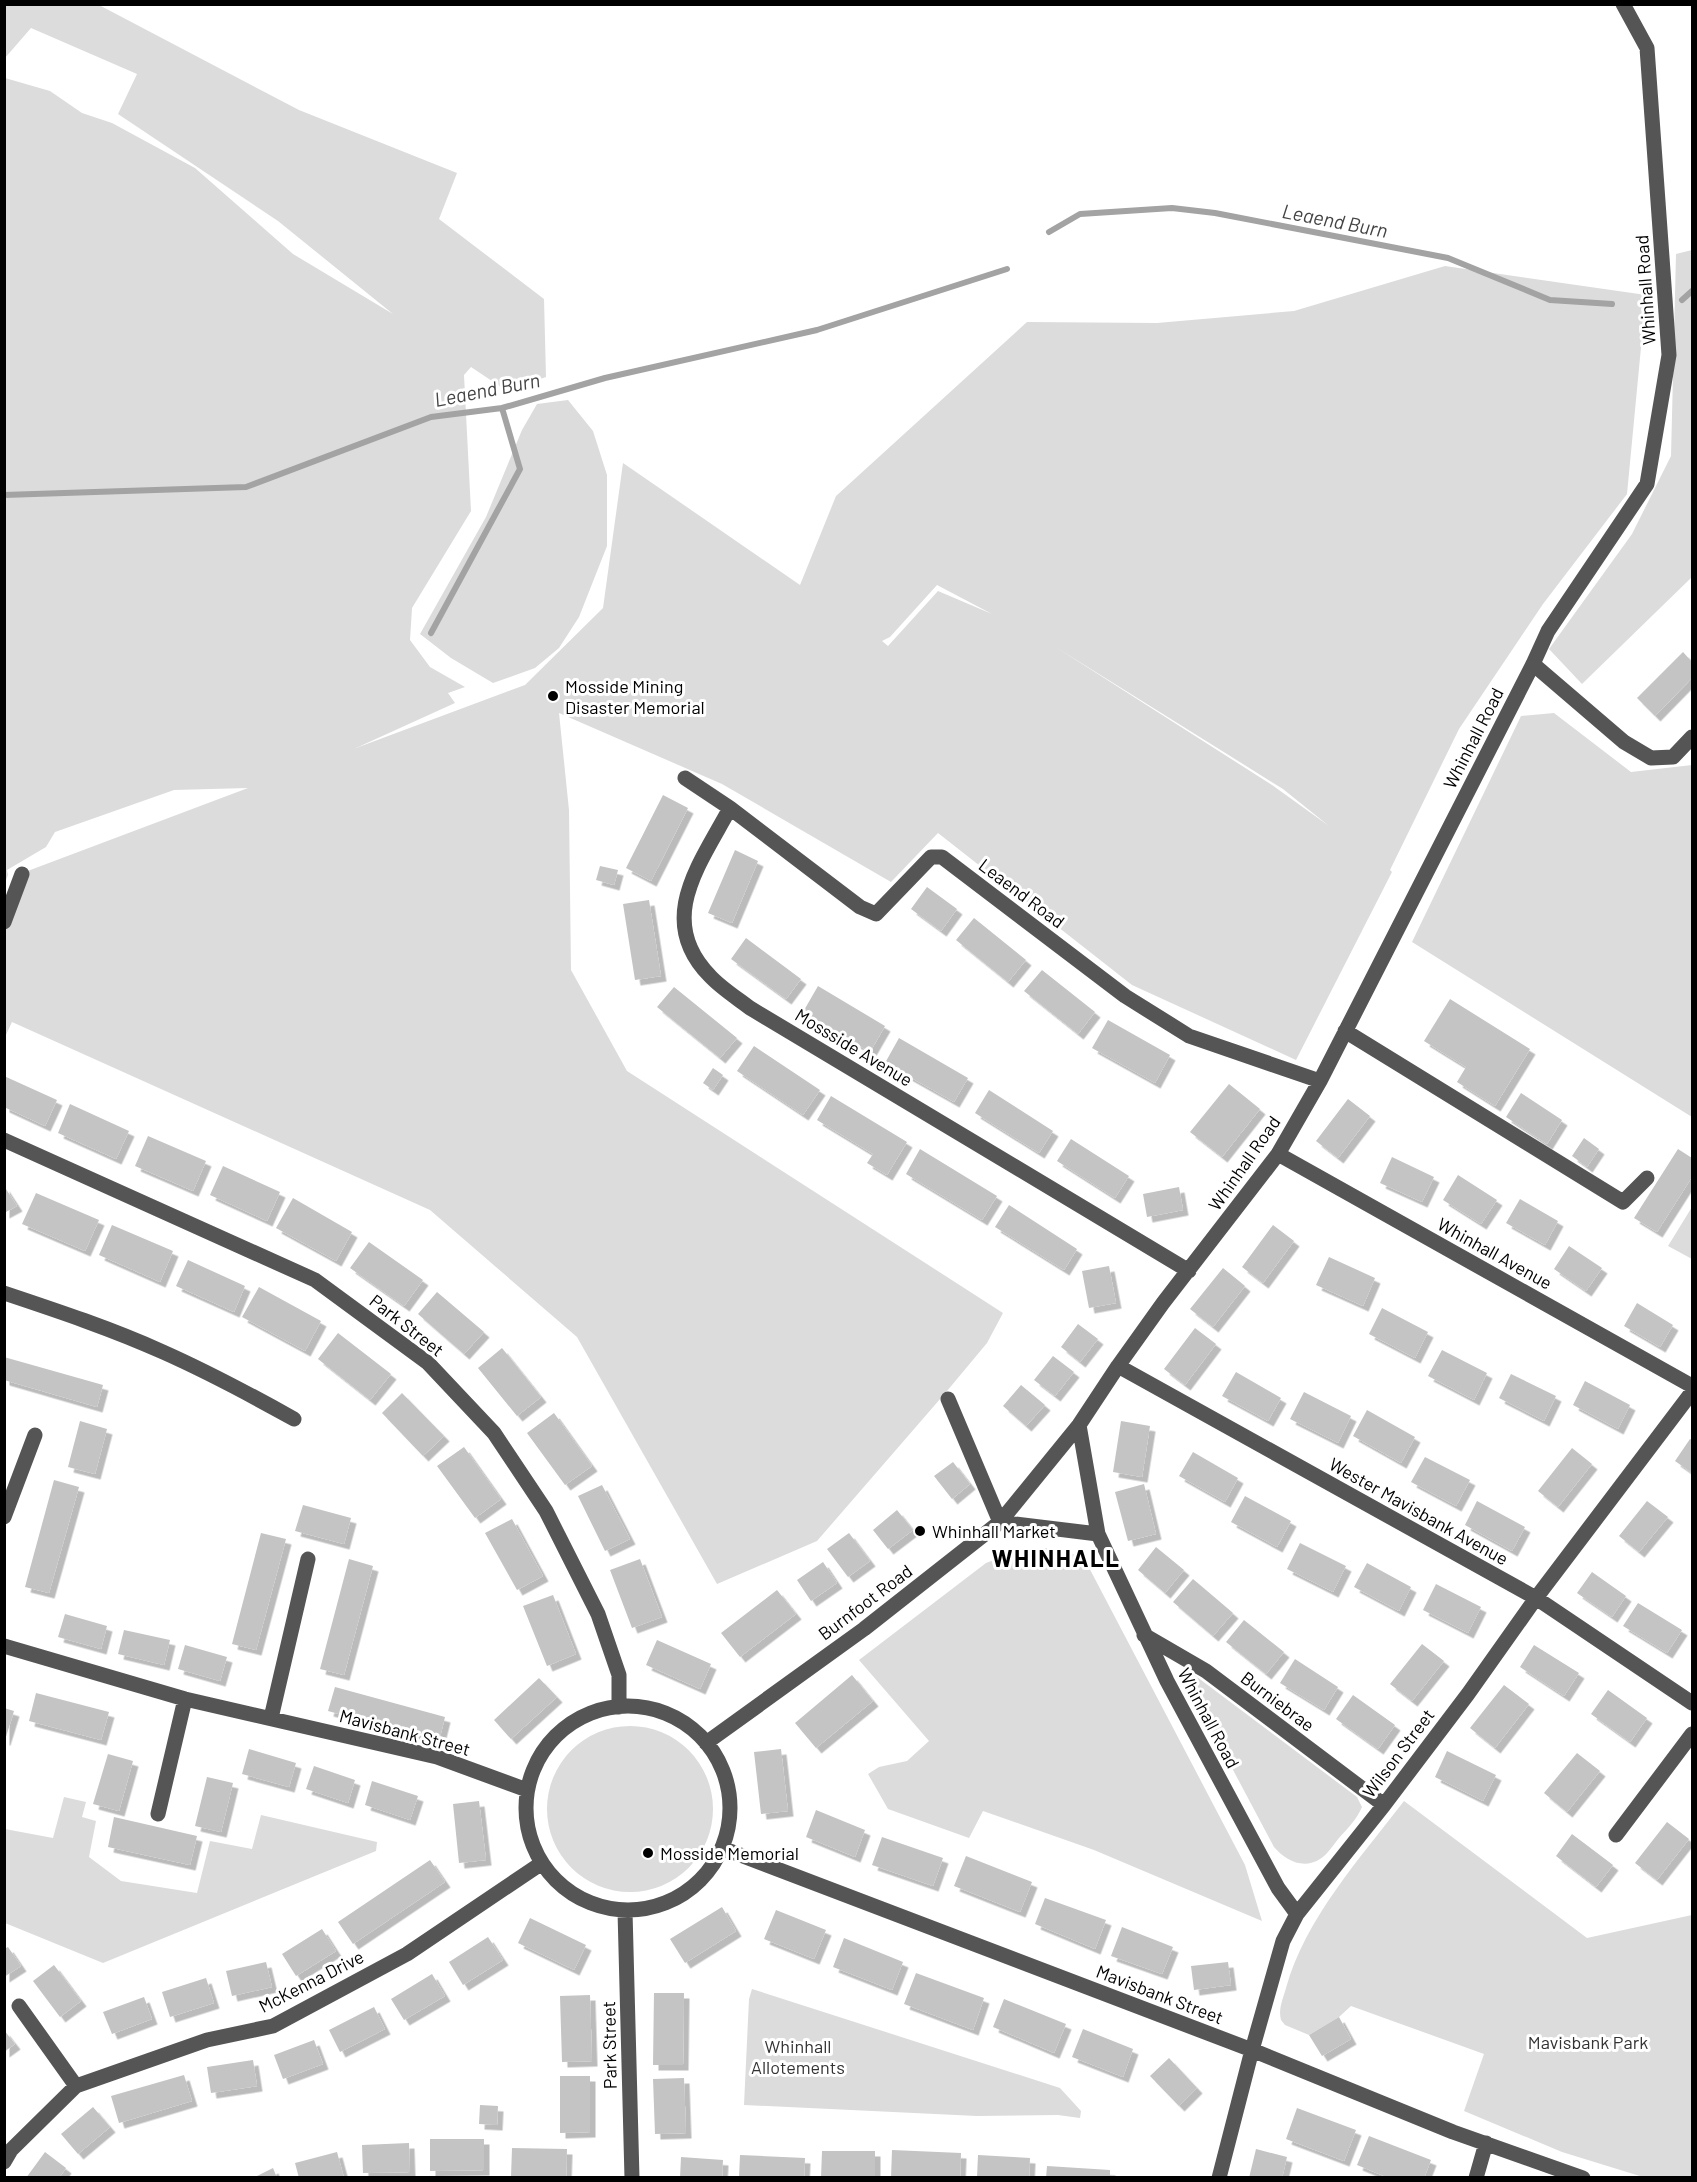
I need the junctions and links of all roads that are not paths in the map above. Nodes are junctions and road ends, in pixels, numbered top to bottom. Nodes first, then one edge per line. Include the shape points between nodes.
1 (1623, 4) edge
2 (1533, 664) junction
3 (1692, 736) edge
4 (685, 778) dead end
5 (730, 808) junction
6 (22, 874) dead end
7 (4, 922) edge
8 (1345, 1031) junction
9 (1320, 1081) junction
10 (4, 1140) edge
11 (1278, 1154) junction
12 (1647, 1178) dead end
13 (1189, 1270) junction
14 (4, 1293) edge
15 (1118, 1366) junction
16 (1692, 1386) edge
17 (1692, 1392) edge
18 (948, 1400) dead end
19 (294, 1419) dead end
20 (1079, 1425) junction
21 (34, 1435) dead end
22 (1036, 1479) joint
23 (4, 1517) edge
24 (1000, 1522) junction
25 (1098, 1534) junction
26 (308, 1559) dead end
27 (1536, 1598) junction
28 (1144, 1635) junction
29 (4, 1646) edge
30 (185, 1699) junction
31 (1692, 1703) edge
32 (619, 1707) junction
33 (270, 1718) junction
34 (1692, 1734) edge
35 (706, 1743) junction
36 (528, 1790) junction
37 (1384, 1805) junction
38 (158, 1814) dead end
39 (1616, 1835) dead end
40 (722, 1848) junction
41 (542, 1863) junction
42 (625, 1911) junction
43 (1298, 1914) junction
44 (19, 2006) dead end
45 (1252, 2050) junction
46 (76, 2086) junction
47 (1486, 2143) junction
48 (4, 2162) edge
49 (632, 2178) edge
50 (1219, 2178) edge
51 (1476, 2178) edge
52 (1583, 2178) edge

1 - 2 street, Whinhall Road via 1647,48 1669,355 1647,484 1548,631
2 - 3 street via 1624,742 1651,758 1673,757
2 - 8 street, Whinhall Road
4 - 5 street
5 - 9 street, Leaend Road via 860,907 876,914 931,857 942,857 1125,996 1189,1036
5 - 13 street, Mossside Avenue via 688,888 685,910 684,932 693,956 711,978 750,1008
6 - 7 street
8 - 9 street, Whinhall Road
8 - 12 street via 1623,1202
9 - 11 street, Whinhall Road
10 - 32 street, Park Street via 315,1280 428,1363 494,1433 546,1510 598,1614 619,1675
11 - 13 street, Whinhall Road
11 - 16 street, Whinhall Avenue
13 - 15 street, Whinhall Road
14 - 19 street via 162,1352
15 - 20 street, Whinhall Road
15 - 27 street, Wester Mavisbank Avenue
17 - 27 street, Wilson Street
18 - 24 street
20 - 22 street, Whinhall Road
20 - 25 street, Whinhall Road
21 - 23 street
22 - 24 street, Burnfoot Road
24 - 25 street
24 - 35 street, Burnfoot Road
25 - 28 street, Whinhall Road
26 - 33 street
27 - 31 street, Wester Mavisbank Avenue
27 - 37 street, Wilson Street
28 - 37 street, Burniebrae via 1206,1671
28 - 43 street, Whinhall Road via 1278,1888
29 - 30 street, Mavisbank Street
30 - 33 street, Mavisbank Street
30 - 38 street
32 - 35 street via 640,1707 678,1719
32 - 36 street via 590,1714 564,1729 544,1750
33 - 36 street, Mavisbank Street via 437,1757
34 - 39 street
35 - 40 street via 723,1770 730,1801
36 - 41 street via 526,1815 531,1840
37 - 43 street, Wilson Street
40 - 42 street via 711,1869 682,1896 645,1910
40 - 45 street, Mavisbank Street
41 - 42 street via 566,1890 598,1906
41 - 46 street, McKenna Drive via 407,1954 273,2026 207,2040
42 - 49 street, Park Street
43 - 45 street, Wilson Street via 1283,1941
44 - 46 street
45 - 47 street, Mavisbank Street
45 - 50 street, Wilson Street
46 - 48 street, McKenna Drive via 11,2150
47 - 51 street
47 - 52 street, Mavisbank Street

